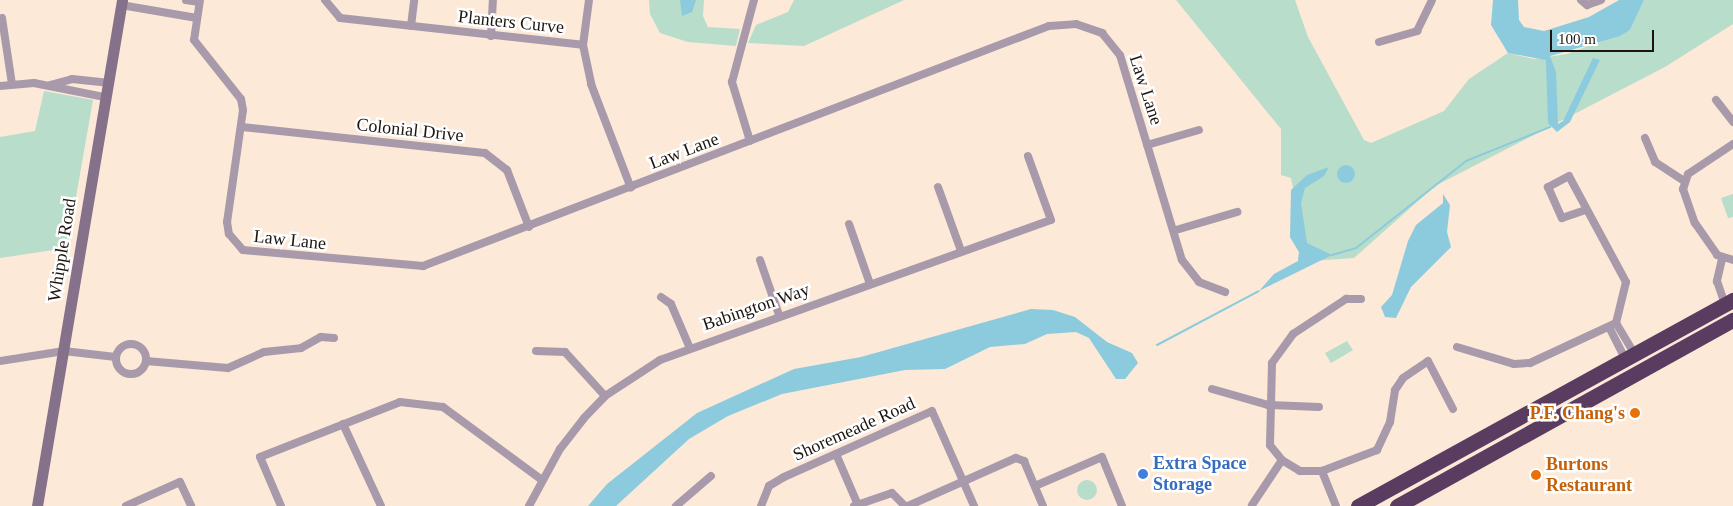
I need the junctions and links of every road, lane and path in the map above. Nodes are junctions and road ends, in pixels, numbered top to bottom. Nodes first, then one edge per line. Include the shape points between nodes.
1 (186, 0) edge
2 (325, 0) edge
3 (414, 0) edge
4 (493, 0) edge
5 (589, 0) edge
6 (754, 0) edge
7 (1432, 0) edge
8 (1581, 0) edge
9 (1601, 0) edge
10 (199, 1) edge
11 (121, 2) edge
12 (2, 18) dead end
13 (197, 18) junction
14 (411, 26) junction
15 (491, 36) junction
16 (1379, 42) dead end
17 (583, 45) junction
18 (108, 83) junction
19 (12, 84) junction
20 (48, 85) junction
21 (0, 86) edge
22 (104, 97) junction
23 (1716, 100) dead end
24 (1733, 122) edge
25 (242, 127) junction
26 (1199, 130) dead end
27 (1644, 138) dead end
28 (750, 141) junction
29 (1733, 144) edge
30 (1147, 145) junction
31 (1028, 156) dead end
32 (1684, 181) junction
33 (938, 187) dead end
34 (631, 188) junction
35 (1585, 210) junction
36 (1237, 212) dead end
37 (849, 224) dead end
38 (529, 227) junction
39 (1176, 230) junction
40 (960, 251) junction
41 (1722, 259) junction
42 (760, 260) dead end
43 (1733, 260) edge
44 (870, 284) junction
45 (1226, 292) dead end
46 (661, 297) dead end
47 (1361, 299) dead end
48 (1729, 302) edge
49 (779, 315) junction
50 (1733, 320) edge
51 (1613, 326) junction
52 (334, 338) dead end
53 (689, 346) junction
54 (1457, 347) dead end
55 (64, 351) junction
56 (536, 351) dead end
57 (116, 357) junction
58 (1631, 357) junction
59 (0, 361) edge
60 (146, 361) junction
61 (1212, 389) dead end
62 (605, 396) junction
63 (1268, 405) junction
64 (1319, 407) dead end
65 (1453, 409) dead end
66 (343, 424) junction
67 (836, 454) junction
68 (1282, 460) junction
69 (1322, 471) junction
70 (711, 476) dead end
71 (542, 480) junction
72 (962, 481) junction
73 (1035, 486) junction
74 (856, 505) edge
75 (1252, 505) dead end
76 (37, 506) edge
77 (126, 506) edge
78 (191, 506) edge
79 (280, 506) edge
80 (381, 506) edge
81 (529, 506) edge
82 (676, 506) edge
83 (761, 506) edge
84 (906, 506) edge
85 (974, 506) edge
86 (1043, 506) edge
87 (1122, 506) edge
88 (1336, 506) edge
89 (1358, 506) edge
90 (1397, 506) edge

1 - 10 street
2 - 14 street, Planters Curve via 340,18
3 - 14 street
4 - 15 street
5 - 17 street
6 - 28 street via 732,82
7 - 16 street via 1417,31
8 - 9 street via 1587,4
10 - 13 street, Law Lane
11 - 13 street
11 - 18 main road, Whipple Road
12 - 19 street
13 - 25 street, Law Lane via 194,40 241,99
14 - 15 street, Planters Curve
15 - 17 street, Planters Curve
17 - 34 street via 591,84
18 - 20 street via 72,79
18 - 22 main road, Whipple Road
19 - 20 street
19 - 21 street
20 - 22 street
22 - 55 main road, Whipple Road
23 - 24 street
25 - 38 street, Colonial Drive via 485,153 507,170
25 - 38 street, Law Lane via 227,222 229,234 243,250 423,266
26 - 30 street
27 - 32 street via 1655,162
28 - 30 street, Law Lane via 1049,26 1076,24 1102,33 1120,55
28 - 34 street, Law Lane
29 - 32 street
30 - 39 street, Law Lane
31 - 40 street, Babington Way via 1051,220
32 - 41 street via 1687,210
33 - 40 street
34 - 38 street, Law Lane
35 - 35 street via 1569,176 1548,187 1562,218
35 - 51 street via 1626,282
36 - 39 street
37 - 44 street
39 - 45 street, Law Lane via 1188,272 1210,289
40 - 44 street, Babington Way
41 - 43 street
41 - 48 street via 1717,281
42 - 49 street
44 - 49 street, Babington Way
46 - 53 street via 671,304
47 - 63 street via 1346,299 1280,348 1272,363
48 - 58 highway
49 - 53 street, Babington Way
50 - 90 highway
51 - 54 street via 1530,363 1514,364
51 - 58 street
52 - 60 street via 321,337 301,348 264,352 228,368
53 - 62 street, Babington Way
55 - 57 street
55 - 59 street
55 - 76 main road, Whipple Road
56 - 62 street via 565,352
57 - 60 street via 118,367 127,373 137,373
57 - 60 street via 124,346 133,344 142,348
58 - 89 highway
61 - 63 street
62 - 71 street, Babington Way via 560,449
63 - 64 street
63 - 68 street via 1270,445
65 - 69 street via 1428,361 1403,378 1395,390 1390,422 1377,450
66 - 71 street via 400,402 433,404
66 - 79 street via 260,457
66 - 80 street
67 - 72 street, Shoremeade Road via 932,411
67 - 74 street
67 - 83 street, Shoremeade Road via 769,486
68 - 69 street via 1300,471
68 - 75 street
69 - 88 street
70 - 82 street
71 - 81 street, Babington Way
72 - 73 street via 1016,458 1024,461
72 - 84 street
72 - 85 street, Shoremeade Road
73 - 86 street
73 - 87 street via 1102,457
74 - 84 street via 892,493
77 - 78 street via 180,482

